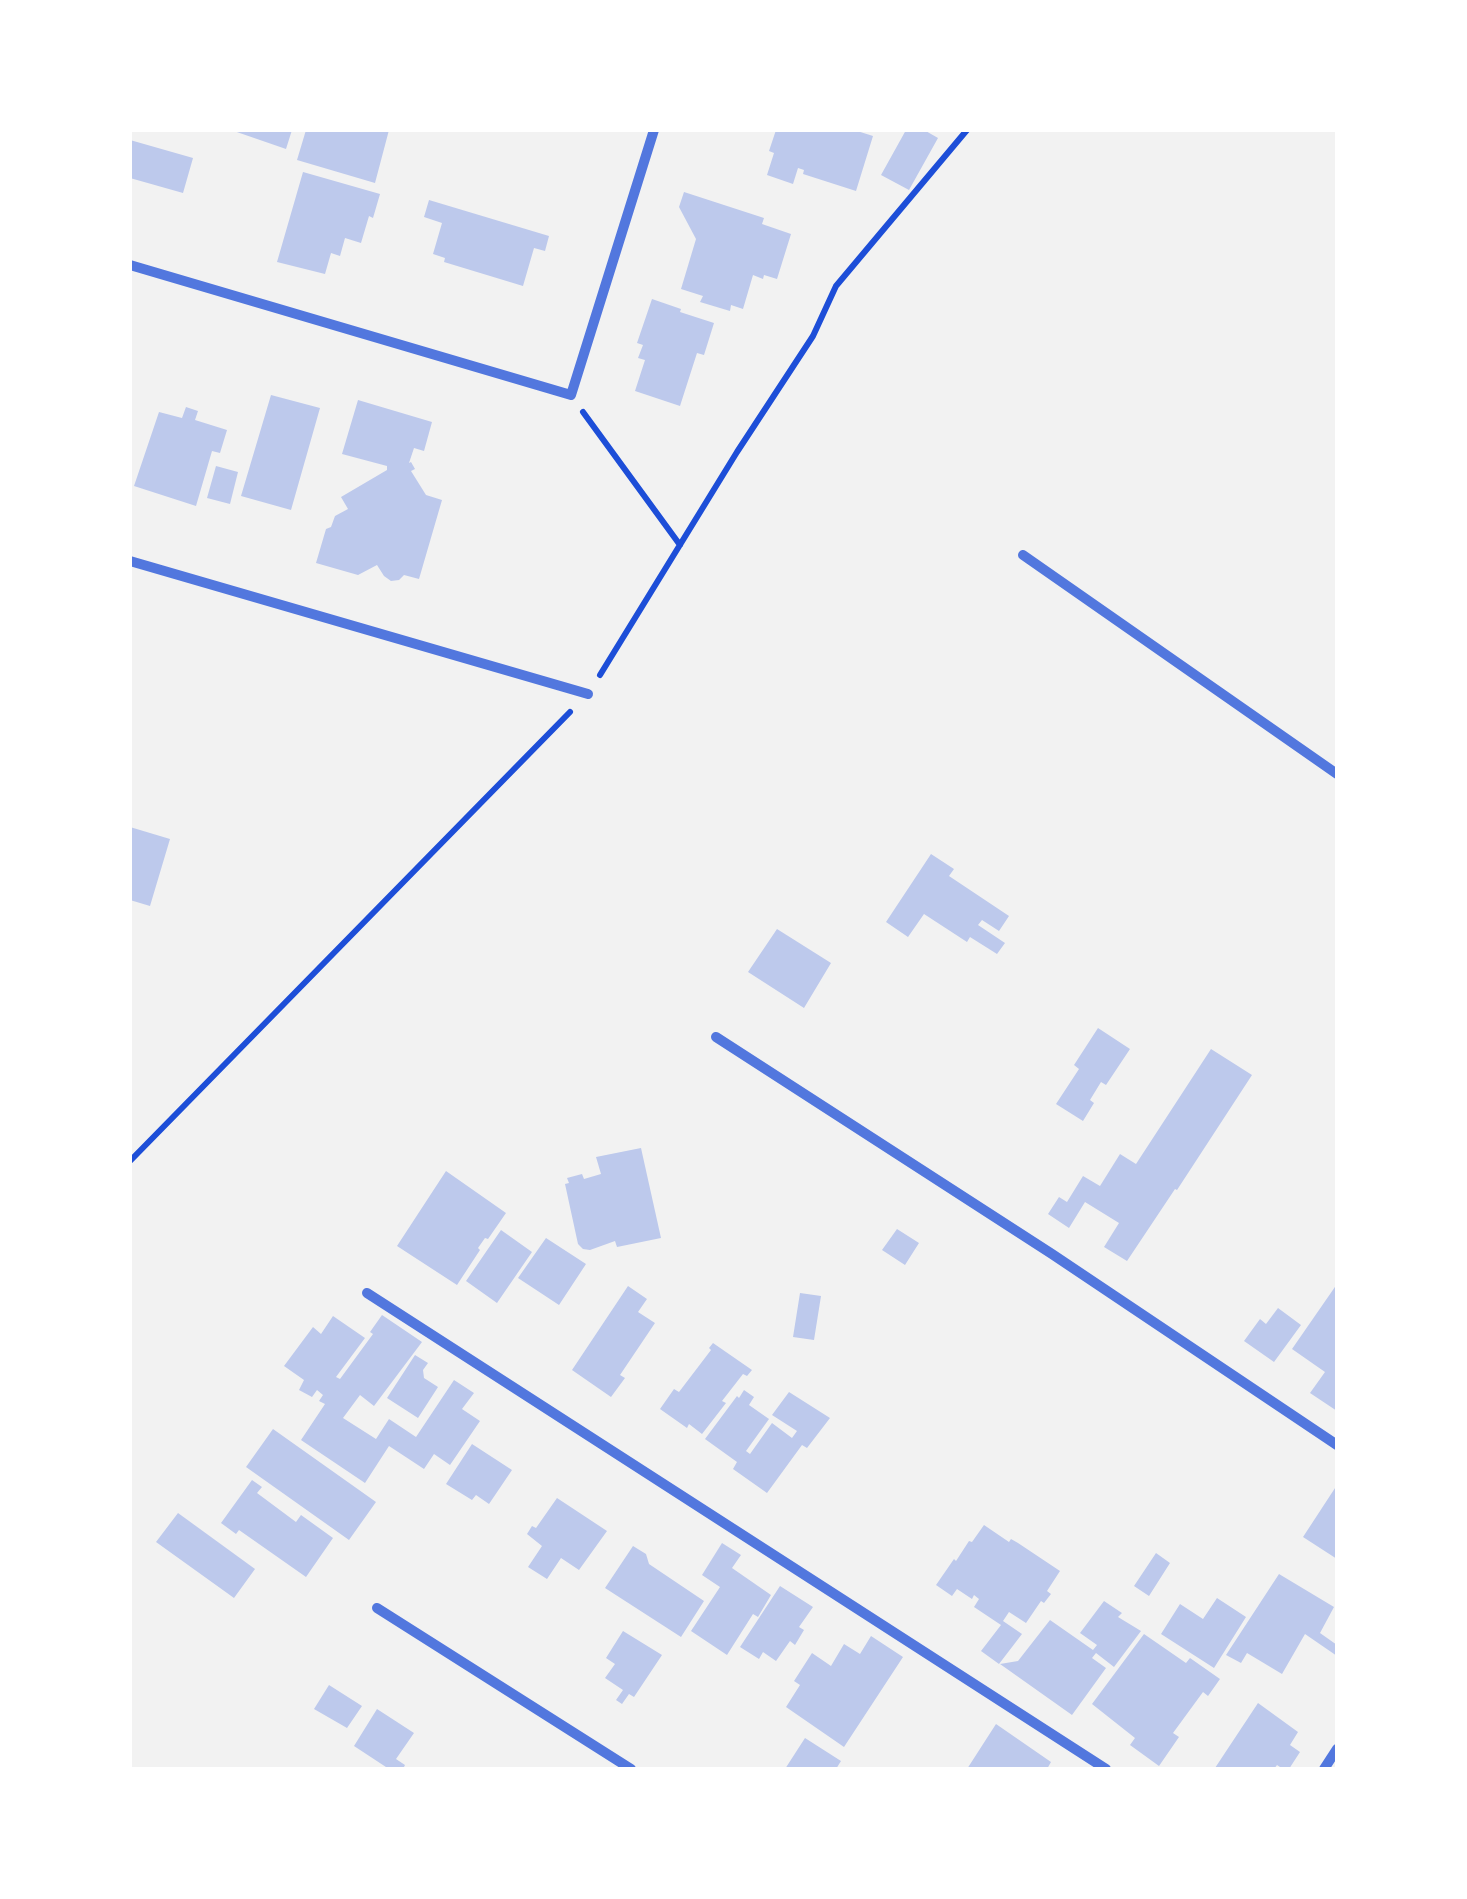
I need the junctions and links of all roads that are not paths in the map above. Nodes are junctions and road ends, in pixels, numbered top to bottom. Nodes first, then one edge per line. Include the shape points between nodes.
1 (654, 130) edge
2 (130, 264) edge
3 (1022, 555) dead end
4 (130, 561) edge
5 (588, 694) dead end
6 (1337, 774) edge
7 (716, 1037) dead end
8 (366, 1293) dead end
9 (1337, 1445) edge
10 (377, 1608) dead end
11 (1337, 1749) edge
12 (631, 1769) edge
13 (1106, 1769) edge
14 (1324, 1769) edge

1 - 2 street via 571,394
3 - 6 street
4 - 5 street
7 - 9 street
8 - 13 street
10 - 12 street
11 - 14 street

